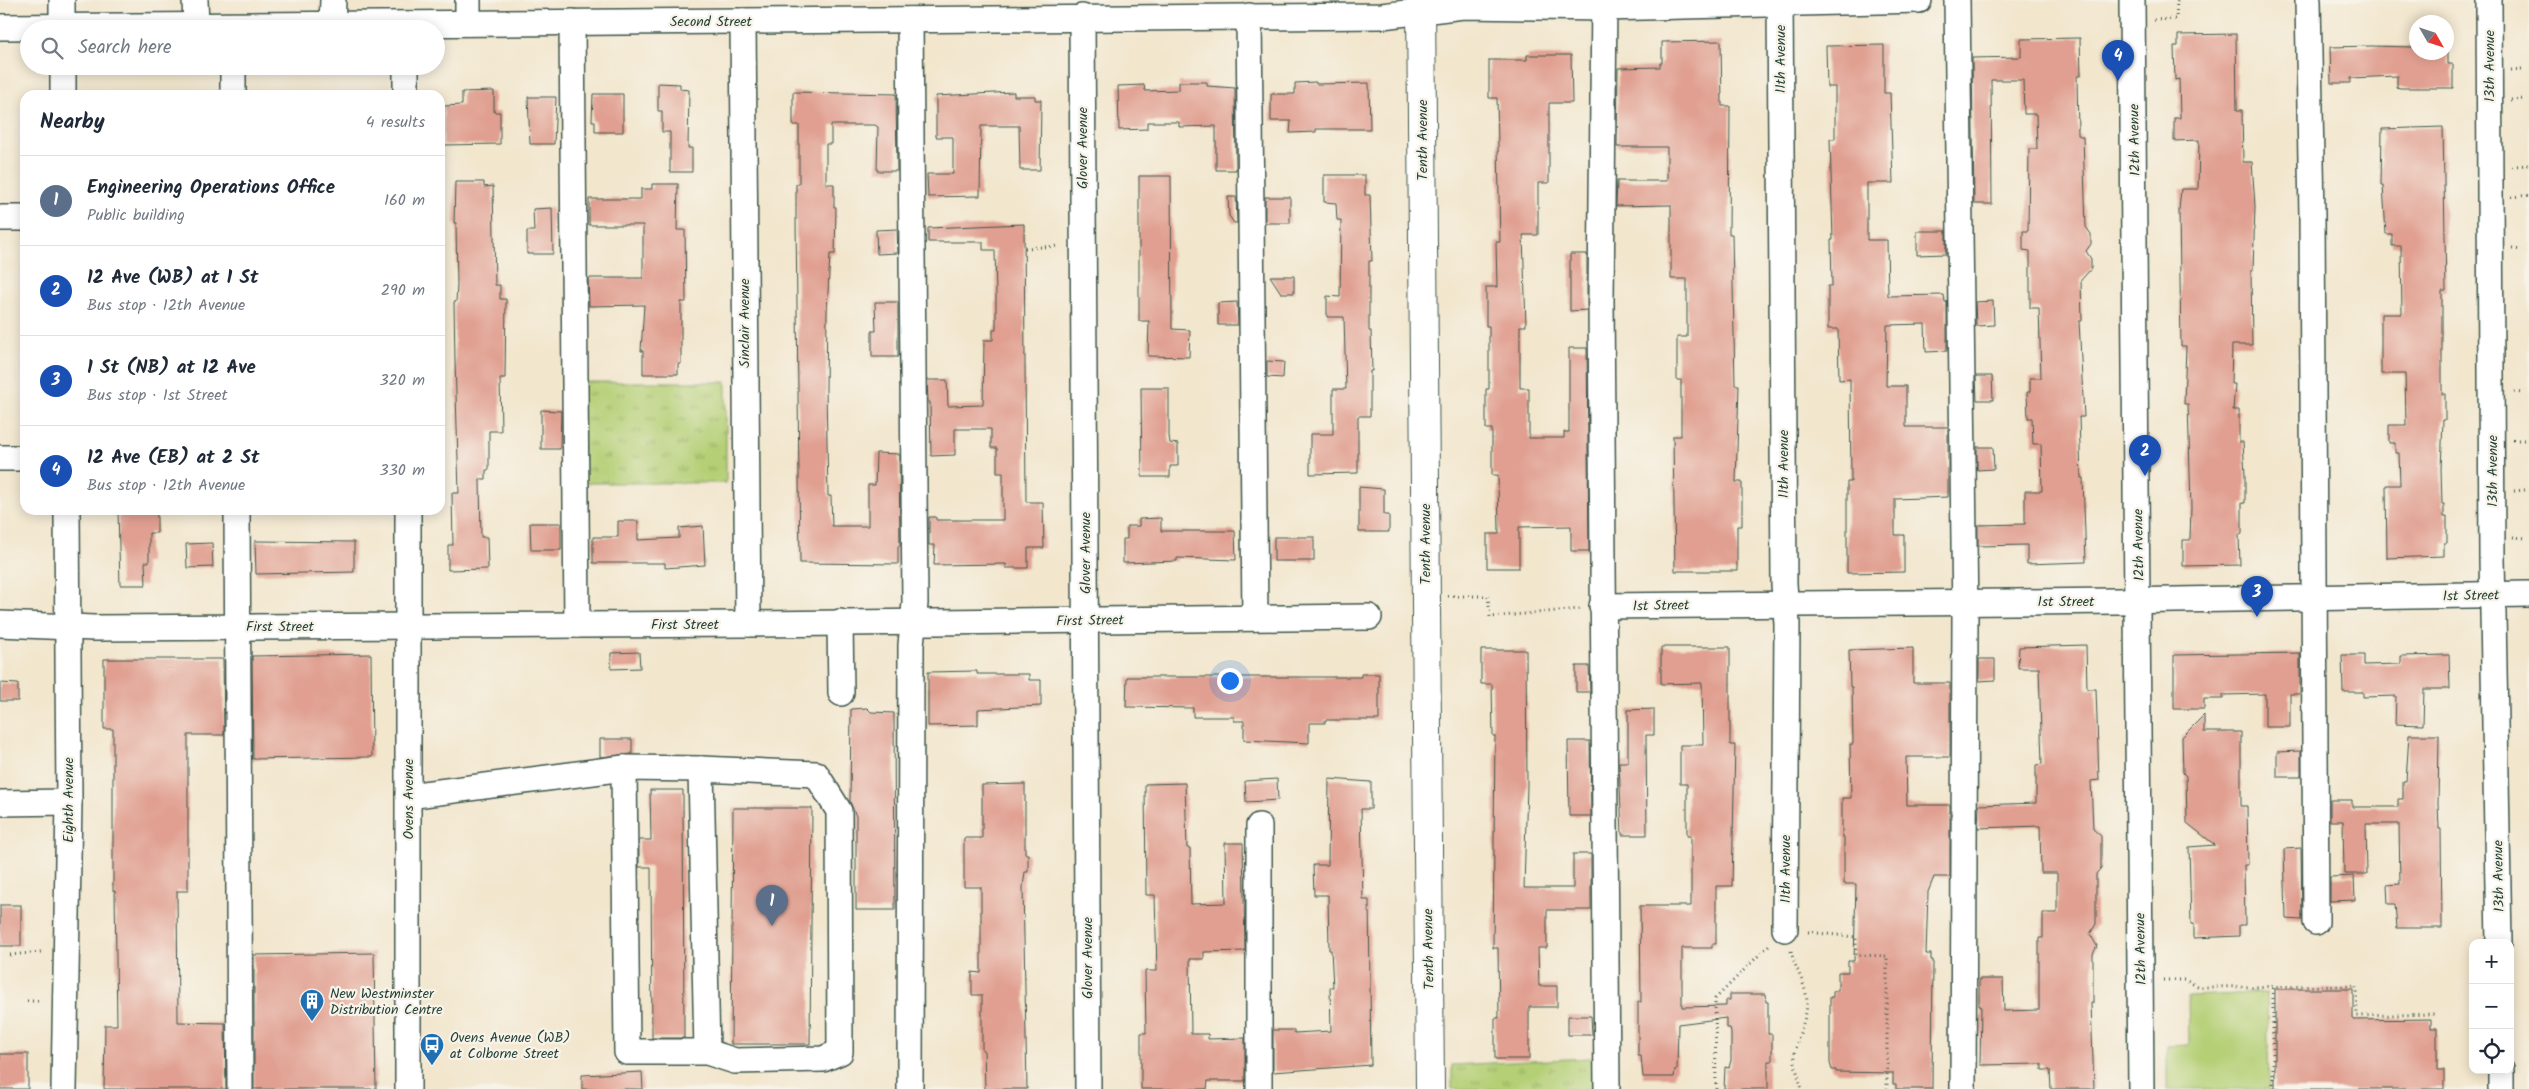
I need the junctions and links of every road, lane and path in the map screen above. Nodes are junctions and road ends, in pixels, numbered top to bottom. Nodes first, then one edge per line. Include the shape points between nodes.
1 (62, 0) edge
2 (195, 0) edge
3 (1919, 0) edge
4 (1957, 0) edge
5 (2132, 0) edge
6 (2177, 0) edge
7 (2308, 0) edge
8 (2489, 0) edge
9 (1780, 1) edge
10 (1604, 4) edge
11 (1421, 6) edge
12 (1139, 8) edge
13 (866, 10) edge
14 (468, 11) edge
15 (605, 11) edge
16 (332, 12) edge
17 (1248, 16) junction
18 (1082, 18) junction
19 (62, 20) edge
20 (196, 20) edge
21 (278, 20) edge
22 (374, 20) edge
23 (431, 20) edge
24 (910, 20) junction
25 (2151, 20) dead end
26 (743, 21) junction
27 (572, 22) junction
28 (0, 27) edge
29 (20, 27) edge
30 (63, 75) edge
31 (233, 75) edge
32 (406, 75) edge
33 (63, 90) edge
34 (233, 90) edge
35 (406, 90) edge
36 (0, 218) edge
37 (20, 218) edge
38 (1068, 245) dead end
39 (1025, 248) dead end
40 (0, 458) edge
41 (20, 458) edge
42 (2525, 490) dead end
43 (2509, 491) dead end
44 (67, 515) edge
45 (237, 515) edge
46 (408, 515) edge
47 (2529, 594) edge
48 (2493, 595) junction
49 (1425, 596) junction
50 (2314, 597) junction
51 (2139, 600) junction
52 (1964, 601) junction
53 (1786, 604) junction
54 (1602, 606) junction
55 (1370, 617) dead end
56 (1255, 618) junction
57 (1085, 619) junction
58 (913, 621) junction
59 (840, 622) junction
60 (0, 624) edge
61 (748, 624) junction
62 (577, 625) junction
63 (408, 626) junction
64 (238, 627) junction
65 (68, 628) junction
66 (841, 693) dead end
67 (624, 768) junction
68 (700, 769) junction
69 (408, 796) junction
70 (69, 802) junction
71 (0, 803) edge
72 (1260, 826) dead end
73 (2316, 922) dead end
74 (1785, 929) junction
75 (2499, 939) edge
76 (41, 952) dead end
77 (10, 955) dead end
78 (2162, 980) dead end
79 (2274, 987) junction
80 (27, 1001) dead end
81 (40, 1002) dead end
82 (2435, 1014) dead end
83 (708, 1052) junction
84 (2501, 1074) edge
85 (64, 1089) edge
86 (240, 1089) edge
87 (408, 1089) edge
88 (910, 1089) edge
89 (1088, 1089) edge
90 (1259, 1089) edge
91 (1430, 1089) edge
92 (1607, 1089) edge
93 (1716, 1089) edge
94 (1802, 1089) edge
95 (1887, 1089) edge
96 (1963, 1089) edge
97 (2141, 1089) edge
98 (2273, 1089) edge
99 (2501, 1089) edge

1 - 19 street
2 - 20 street
3 - 9 street, Second Street
4 - 52 street
5 - 51 street, 12th Avenue
6 - 25 path via 2176,19
7 - 50 street
8 - 48 street, 13th Avenue
9 - 10 street, Second Street
9 - 53 street, 11th Avenue
10 - 11 street, Second Street
10 - 54 street
11 - 17 street, Second Street via 1382,16
11 - 49 main road, Tenth Avenue
12 - 17 street, Second Street
12 - 18 street, Second Street
13 - 24 street, Second Street
13 - 26 street, Second Street
14 - 23 street, Second Street
14 - 27 street, Second Street
15 - 26 street, Second Street
15 - 27 street, Second Street
16 - 21 street, Second Street
16 - 22 street, Second Street
17 - 56 street
18 - 24 street, Second Street
18 - 57 street, Glover Avenue
24 - 58 street
26 - 61 street, Sinclair Avenue
27 - 62 street
28 - 29 street, Second Street
30 - 33 street
31 - 34 street
32 - 35 street
36 - 37 street
38 - 39 path
40 - 41 street
42 - 43 path
44 - 65 street, Eighth Avenue
45 - 64 street
46 - 63 street, Ovens Avenue
47 - 48 street, 1st Street
48 - 50 street, 1st Street
48 - 75 street, 13th Avenue
49 - 54 path via 1488,596 1490,617
49 - 91 main road, Tenth Avenue
50 - 51 street, 1st Street
50 - 73 street
51 - 52 street, 1st Street
51 - 97 street, 12th Avenue via 2136,639
52 - 53 street, 1st Street
52 - 96 street
53 - 54 street, 1st Street
53 - 74 street, 11th Avenue
54 - 92 street
55 - 56 street, First Street
56 - 57 street, First Street
57 - 58 street, First Street
57 - 89 street, Glover Avenue
58 - 59 street, First Street
58 - 88 street
59 - 61 street, First Street
59 - 66 street
60 - 65 street, First Street
61 - 62 street, First Street
62 - 63 street, First Street
63 - 64 street, First Street
63 - 69 street, Ovens Avenue
64 - 65 street, First Street
64 - 86 street
65 - 70 street, Eighth Avenue
67 - 68 street
67 - 69 street
67 - 83 street via 627,1052
68 - 83 street
68 - 83 street via 816,774 839,811 840,1052 823,1059 735,1061
69 - 87 street, Ovens Avenue
70 - 71 street
70 - 85 street, Eighth Avenue
72 - 90 street
74 - 93 path via 1715,999
74 - 94 path via 1807,1002 1795,1056
74 - 95 path via 1856,937 1856,955 1887,956
76 - 77 path
78 - 79 path via 2184,980 2200,987
79 - 82 path via 2356,986 2357,1016
79 - 98 path
80 - 81 path
84 - 99 street

